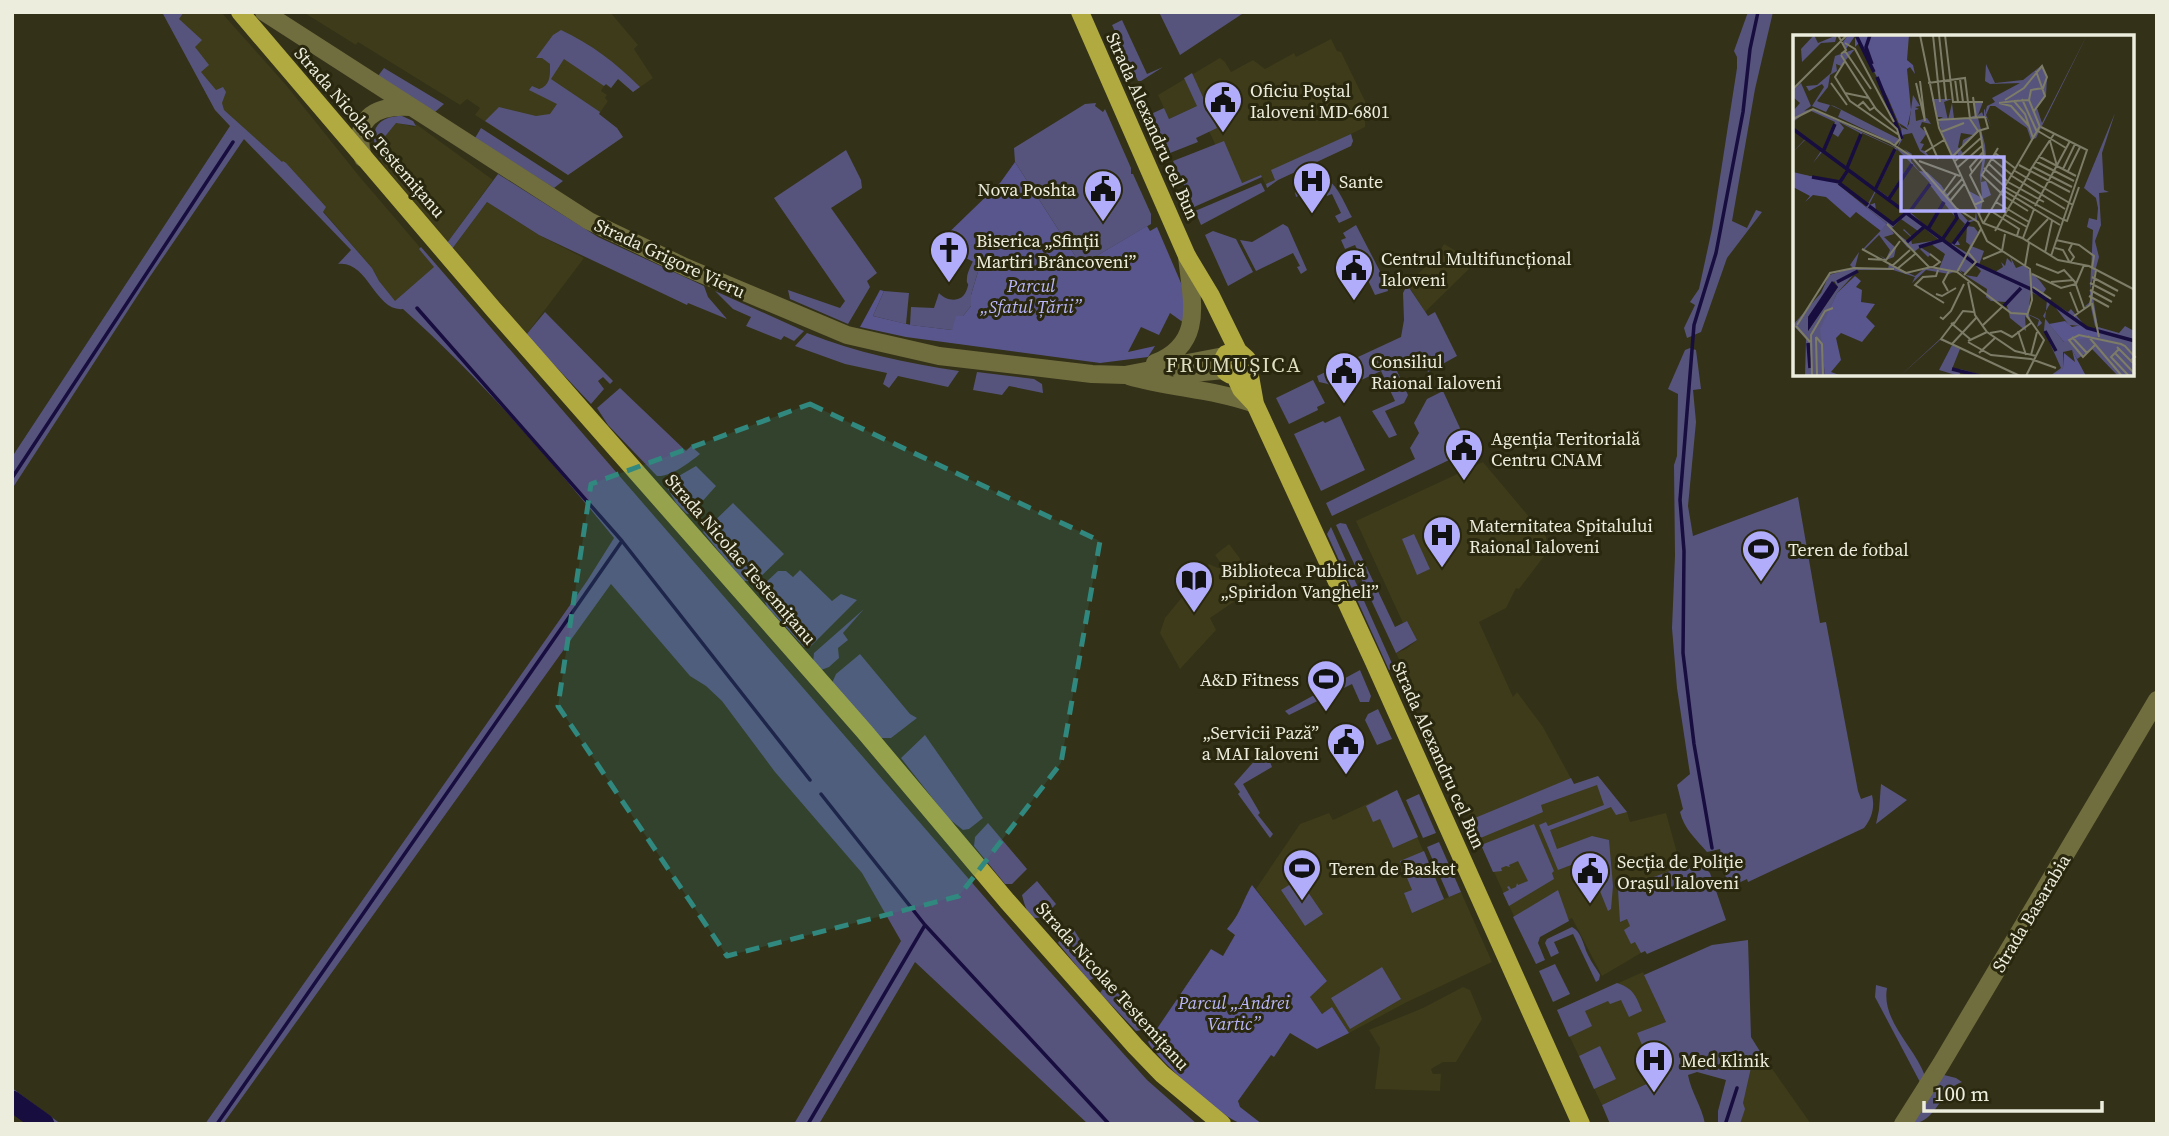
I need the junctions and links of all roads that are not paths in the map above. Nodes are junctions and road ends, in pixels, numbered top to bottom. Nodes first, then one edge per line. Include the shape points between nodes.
1 (240, 12) edge
2 (264, 12) edge
3 (1080, 12) edge
4 (410, 107) junction
5 (363, 158) junction
6 (1187, 256) junction
7 (1232, 363) junction
8 (1131, 376) junction
9 (1255, 404) junction
10 (2157, 700) edge
11 (1222, 1124) edge
12 (1581, 1124) edge
13 (1903, 1124) edge

1 - 5 main road, Strada Nicolae Testemițanu
2 - 4 street, Strada Grigore Vieru
3 - 6 main road, Strada Alexandru cel Bun
4 - 5 street via 389,106 367,120 360,132
4 - 8 street, Strada Grigore Vieru via 589,221 847,335 939,356
5 - 11 main road, Strada Nicolae Testemițanu via 1135,1046
6 - 7 main road, Strada Alexandru cel Bun via 1211,296
6 - 8 street via 1194,310 1188,334 1165,359
7 - 8 street
7 - 9 main road, Strada Alexandru cel Bun via 1253,385
8 - 9 street via 1158,385 1227,394
9 - 12 main road, Strada Alexandru cel Bun
10 - 13 street, Strada Basarabia

